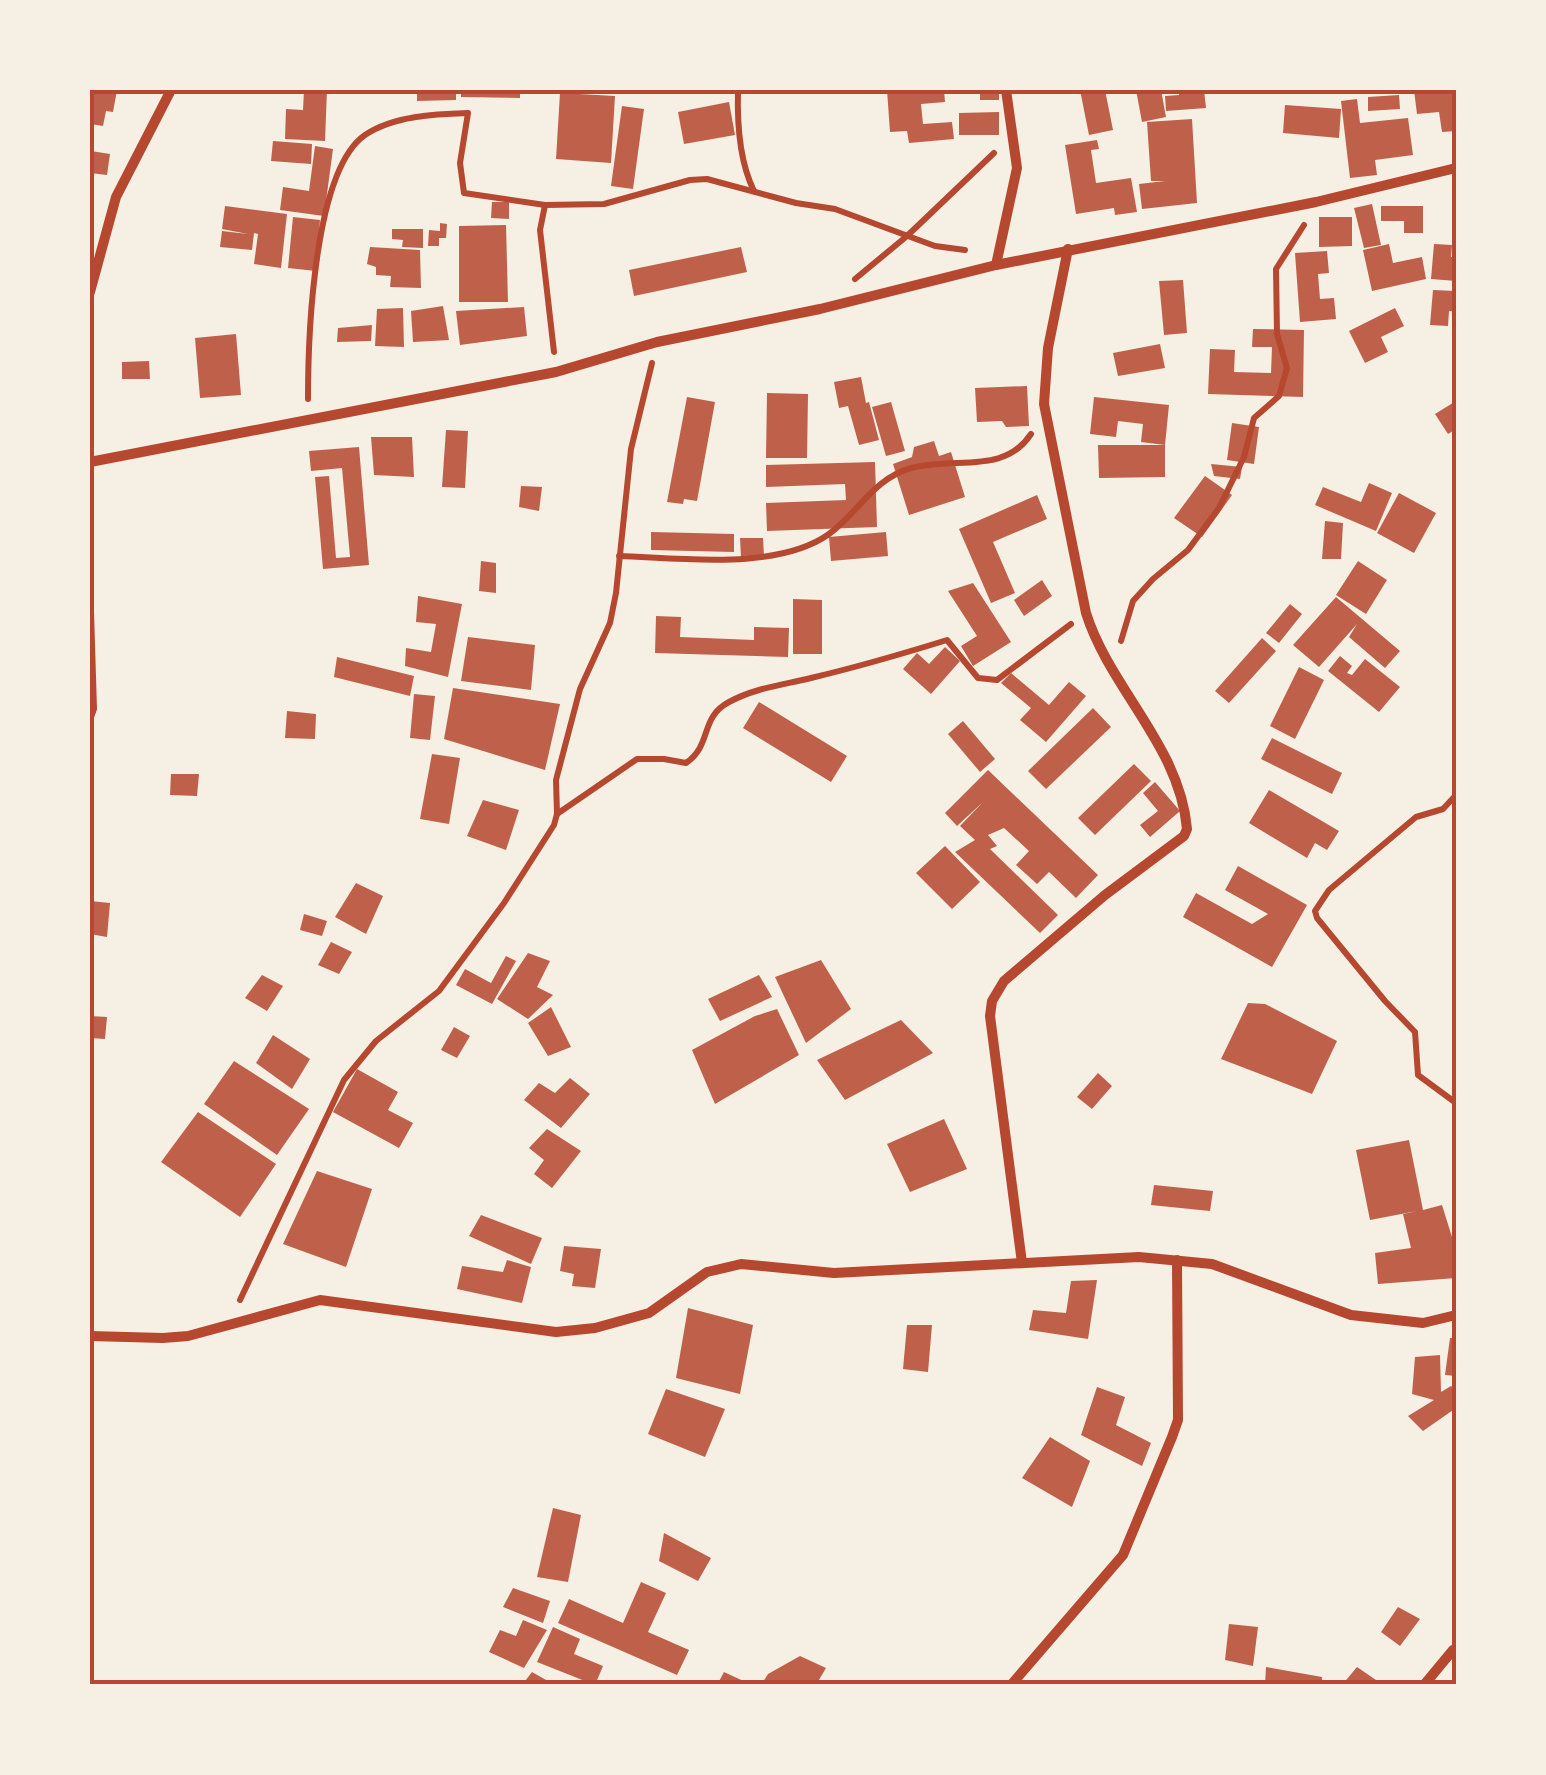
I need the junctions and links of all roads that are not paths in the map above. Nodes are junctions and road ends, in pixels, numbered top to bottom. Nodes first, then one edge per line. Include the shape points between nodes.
1 (171, 90) edge
2 (1006, 90) edge
3 (1456, 168) edge
4 (1068, 250) junction
5 (996, 265) junction
6 (90, 292) edge
7 (90, 462) edge
8 (1177, 1260) junction
9 (1022, 1263) junction
10 (1456, 1314) edge
11 (90, 1336) edge
12 (1455, 1650) edge
13 (1011, 1685) edge
14 (1424, 1685) edge

1 - 6 street via 116,197
2 - 5 street via 1017,168
3 - 4 street
4 - 5 street
4 - 9 street via 1044,404 1086,613 1095,641 1169,760 1187,828 1004,981 992,1002
5 - 7 street via 657,342 556,372
8 - 9 street
8 - 10 street via 1212,1264 1352,1314 1423,1323
8 - 13 street via 1178,1420 1172,1437 1123,1555
9 - 11 street via 834,1273 726,1266 649,1313 580,1331 337,1300 299,1304 188,1336
12 - 14 street

